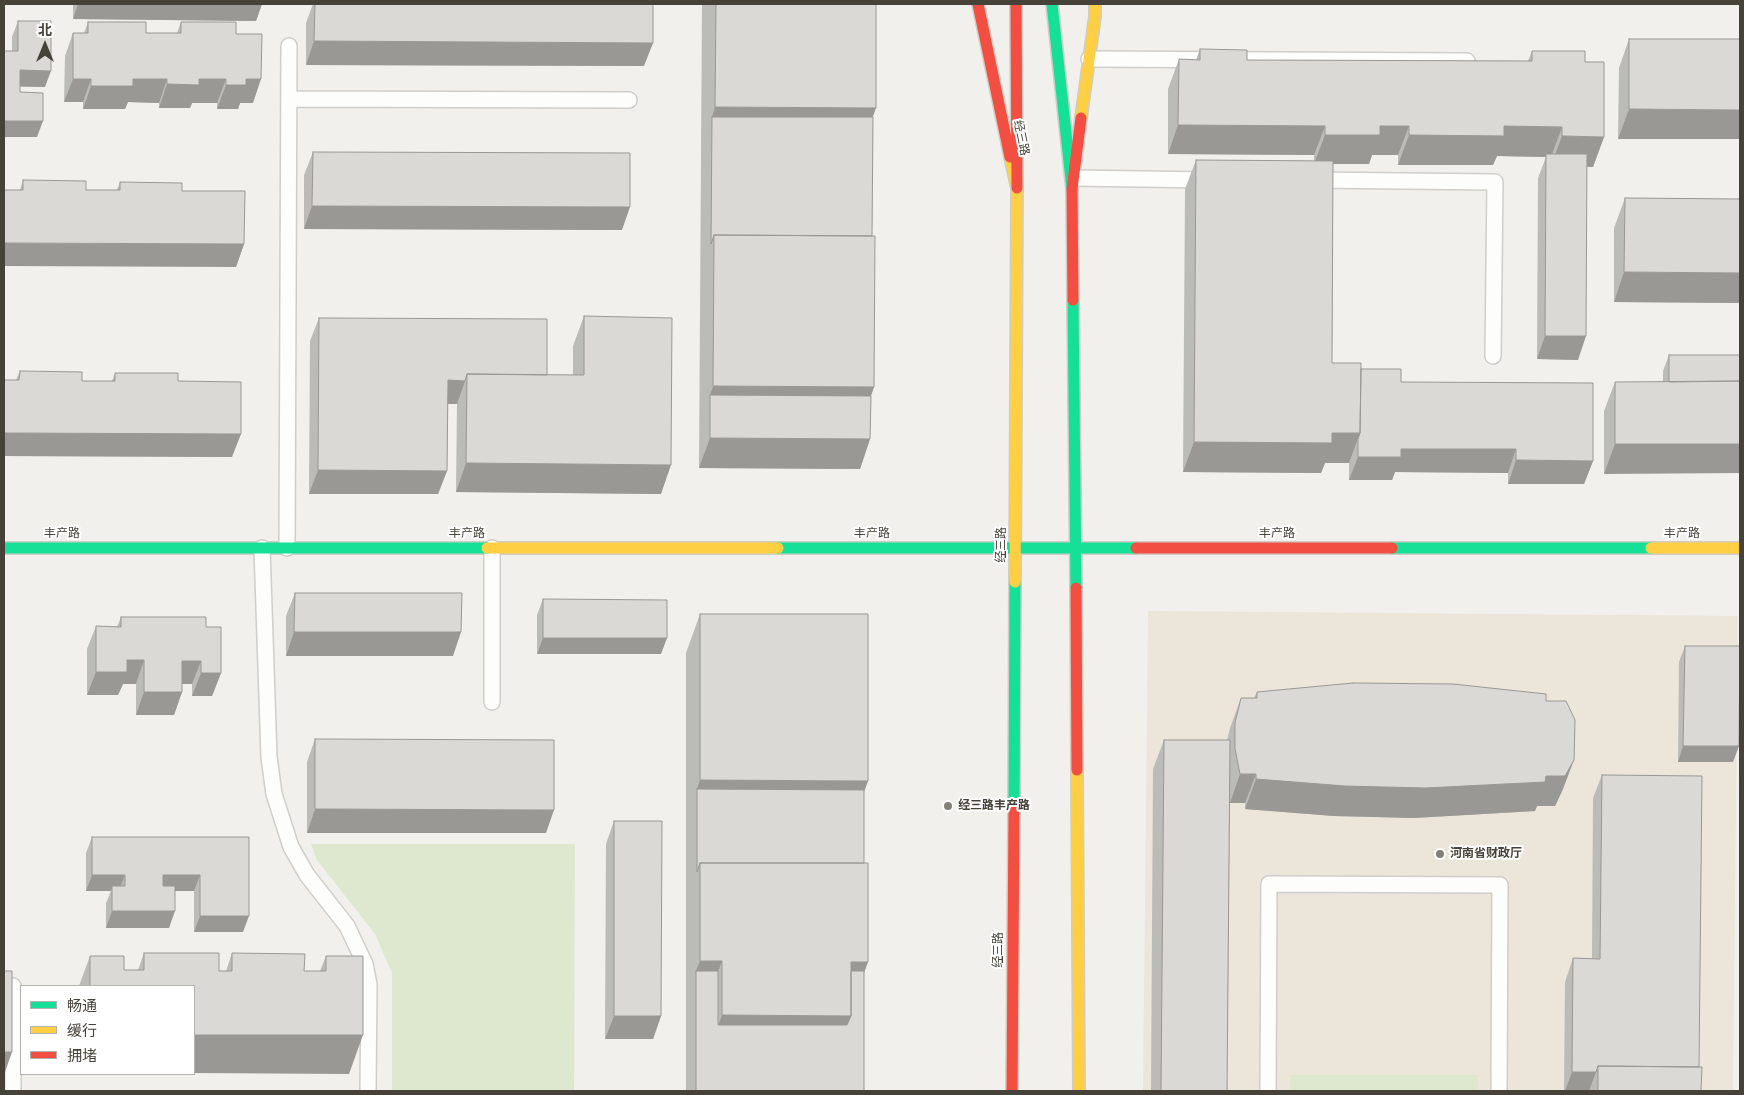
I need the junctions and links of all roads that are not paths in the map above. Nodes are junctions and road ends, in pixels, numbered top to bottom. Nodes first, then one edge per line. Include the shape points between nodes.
1 (978, 4) edge
2 (1016, 4) edge
3 (1052, 4) edge
4 (1095, 4) edge
5 (289, 46) dead end
6 (1089, 58) junction
7 (1467, 61) edge
8 (289, 99) junction
9 (629, 100) dead end
10 (1220, 180) edge
11 (1299, 180) edge
12 (1072, 184) junction
13 (1018, 188) junction
14 (1493, 356) dead end
15 (4, 548) edge
16 (262, 548) junction
17 (287, 548) junction
18 (492, 548) junction
19 (1016, 548) junction
20 (1075, 548) junction
21 (1740, 548) edge
22 (492, 702) dead end
23 (4, 986) edge
24 (13, 1091) edge
25 (368, 1091) edge
26 (1012, 1091) edge
27 (1079, 1091) edge
28 (1268, 1091) edge
29 (1499, 1091) edge

1 - 13 main road, 经三路
2 - 13 main road
3 - 12 main road
4 - 6 main road
5 - 8 lane
6 - 7 lane
6 - 12 main road
8 - 9 lane
8 - 17 lane
10 - 12 lane
11 - 14 lane via 1495,182
12 - 20 main road
13 - 19 main road, 经三路
15 - 16 main road, 丰产路
16 - 17 main road, 丰产路
16 - 25 lane via 269,758 274,794 291,848 307,875 347,926 365,964 369,985
17 - 18 main road, 丰产路
18 - 19 main road, 丰产路
18 - 22 lane
19 - 20 main road, 丰产路
19 - 26 main road, 经三路
20 - 21 main road, 丰产路
20 - 27 main road
23 - 24 lane via 13,986
28 - 29 lane via 1270,884 1500,885

